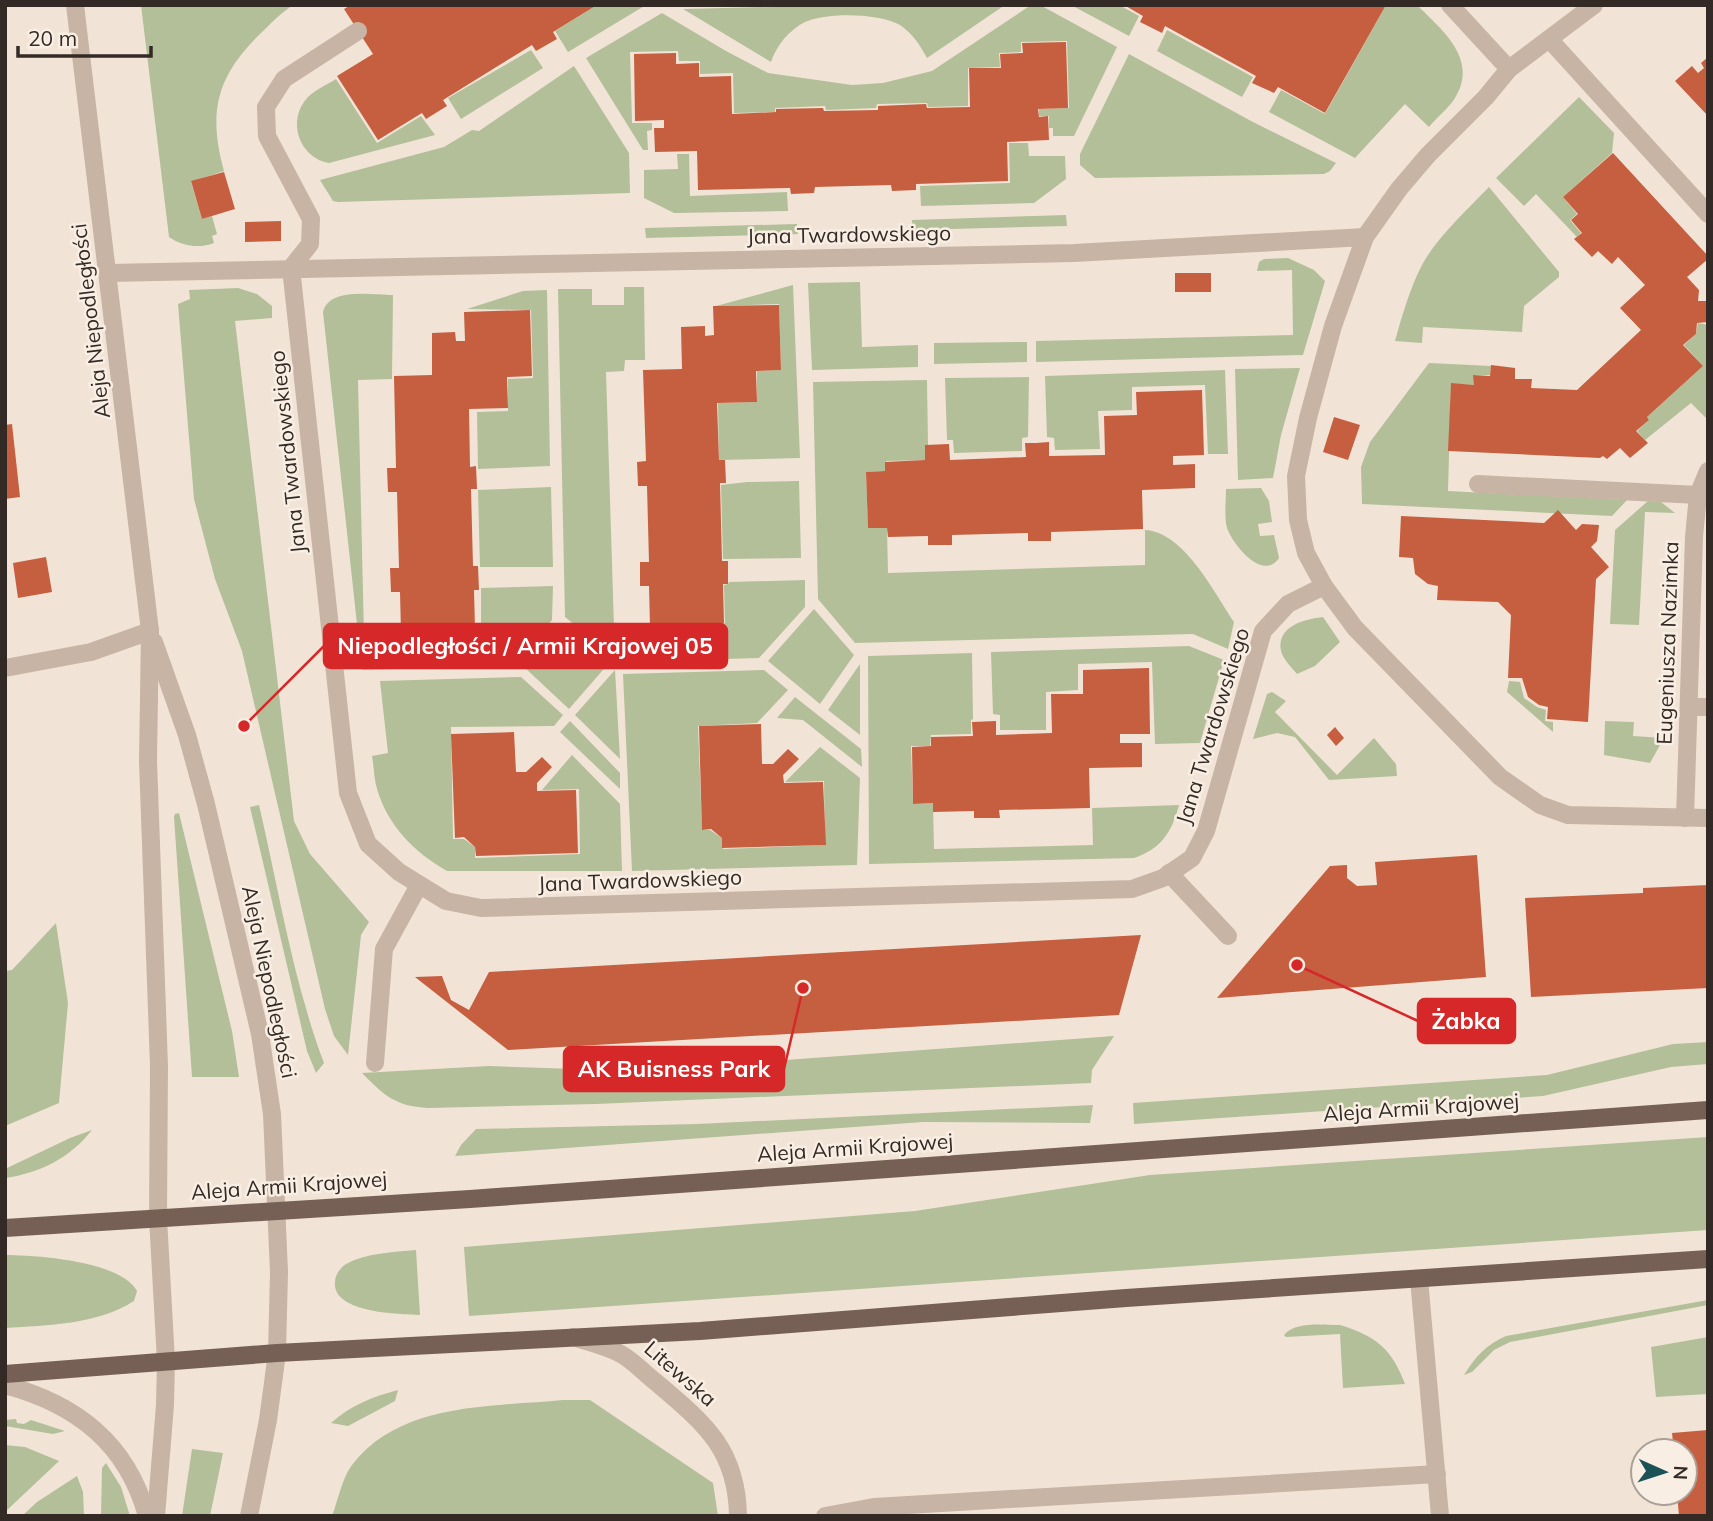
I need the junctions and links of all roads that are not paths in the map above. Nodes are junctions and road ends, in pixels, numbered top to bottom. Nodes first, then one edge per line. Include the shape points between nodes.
1 (75, 5) edge
2 (1450, 5) edge
3 (1594, 5) edge
4 (358, 31) dead end
5 (1549, 39) junction
6 (1509, 69) junction
7 (1708, 214) edge
8 (1365, 237) junction
9 (291, 268) junction
10 (108, 273) junction
11 (1708, 471) edge
12 (1478, 484) dead end
13 (1698, 495) junction
14 (1324, 586) junction
15 (150, 631) junction
16 (5, 668) edge
17 (1689, 707) junction
18 (1708, 707) edge
19 (1685, 818) junction
20 (1708, 818) edge
21 (1169, 873) junction
22 (419, 885) junction
23 (1228, 936) dead end
24 (375, 1063) dead end
25 (1708, 1110) edge
26 (276, 1210) junction
27 (159, 1218) junction
28 (5, 1227) edge
29 (1708, 1259) edge
30 (1419, 1279) junction
31 (573, 1337) junction
32 (277, 1353) junction
33 (166, 1361) junction
34 (5, 1374) edge
35 (5, 1385) edge
36 (1437, 1474) junction
37 (831, 1515) edge
38 (147, 1516) edge
39 (156, 1516) edge
40 (248, 1516) edge
41 (738, 1516) edge
42 (1440, 1516) edge

1 - 10 street, Aleja Niepodległości
2 - 6 street
3 - 5 street
4 - 9 street via 284,79 266,107 267,136 311,219 310,244
5 - 6 street
5 - 7 street
6 - 8 street via 1428,155
8 - 9 street, Jana Twardowskiego via 1074,253
8 - 14 street via 1333,326 1296,476 1298,520 1306,553
9 - 10 street, Jana Twardowskiego
9 - 22 street, Jana Twardowskiego via 348,793 368,844
10 - 15 street, Aleja Niepodległości
11 - 13 street, Eugeniusza Nazimka
12 - 13 street
13 - 17 street, Eugeniusza Nazimka
14 - 19 street via 1354,628 1500,777 1540,805 1568,815
14 - 21 street, Jana Twardowskiego via 1288,604 1263,631 1206,831 1192,858
15 - 16 street via 91,652
15 - 26 street, Aleja Niepodległości via 191,747 260,1034 272,1114
15 - 27 street, Aleja Niepodległości via 148,761 159,1066
17 - 18 street
17 - 19 street, Eugeniusza Nazimka
19 - 20 street
21 - 22 street, Jana Twardowskiego via 1132,889 481,908 446,901
21 - 23 street
22 - 24 street via 384,949
25 - 26 main road, Aleja Armii Krajowej
26 - 27 main road, Aleja Armii Krajowej
26 - 32 street, Aleja Niepodległości
27 - 28 main road, Aleja Armii Krajowej
27 - 33 street, Aleja Niepodległości
29 - 30 main road
30 - 31 main road
30 - 36 street
31 - 32 main road
31 - 41 street, Litewska via 621,1353 700,1419 720,1445 731,1471
32 - 33 main road
32 - 40 street, Aleja Niepodległości
33 - 34 main road
33 - 39 street, Aleja Niepodległości
35 - 38 street via 36,1393 91,1425 117,1450 141,1491
36 - 37 street via 874,1507
36 - 42 street

